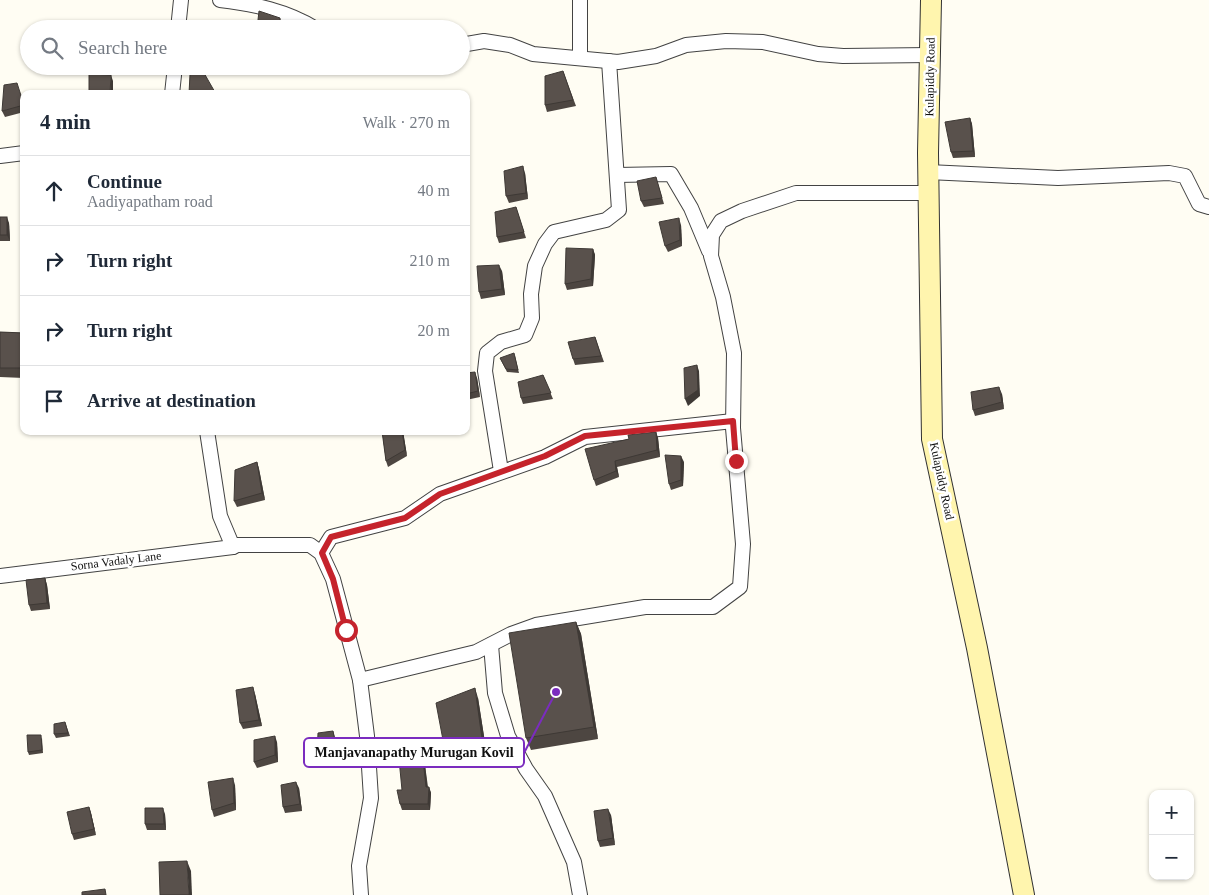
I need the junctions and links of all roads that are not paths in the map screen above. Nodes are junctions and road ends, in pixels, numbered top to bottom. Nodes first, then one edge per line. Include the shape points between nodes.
1 (181, 0) edge
2 (220, 0) edge
3 (580, 0) edge
4 (931, 0) edge
5 (179, 20) edge
6 (300, 20) edge
7 (470, 43) edge
8 (930, 55) junction
9 (580, 58) junction
10 (609, 61) junction
11 (174, 75) edge
12 (172, 90) edge
13 (20, 154) edge
14 (0, 156) edge
15 (928, 172) junction
16 (617, 176) junction
17 (929, 193) junction
18 (1209, 207) edge
19 (712, 256) junction
20 (733, 421) junction
21 (208, 435) edge
22 (502, 471) junction
23 (233, 547) junction
24 (322, 553) junction
25 (0, 576) edge
26 (491, 645) junction
27 (360, 680) junction
28 (361, 895) edge
29 (580, 895) edge
30 (1024, 895) edge

1 - 5 street
2 - 6 street via 273,10
3 - 9 street
4 - 8 main road, Kulapiddy Road
7 - 9 street via 484,41 510,45 532,54
8 - 10 street via 842,56 763,42 726,41 686,45 656,56
8 - 15 main road, Kulapiddy Road
9 - 10 street
10 - 16 street
11 - 12 street
13 - 14 street
15 - 17 main road, Kulapiddy Road
15 - 18 street via 1058,178 1169,173 1185,176 1199,204
16 - 19 street via 671,174 692,208
16 - 22 street via 619,210 606,220 554,232 535,266 532,318 525,335 502,342 487,353 485,371
17 - 19 street via 796,193 721,221 712,235
17 - 30 main road, Kulapiddy Road via 932,439 977,648
19 - 20 street via 734,354
20 - 22 street via 585,436 545,456
20 - 26 street via 743,544 740,587 713,607 645,607 536,625
21 - 23 street via 220,516
22 - 24 street via 440,494 405,518 331,537
23 - 24 street, Sorna Vadaly Lane via 310,545
23 - 25 street, Sorna Vadaly Lane
24 - 27 street via 333,579
26 - 27 street via 476,652
26 - 29 street via 495,693 508,736 545,796 574,862
27 - 28 street via 371,798 358,866

